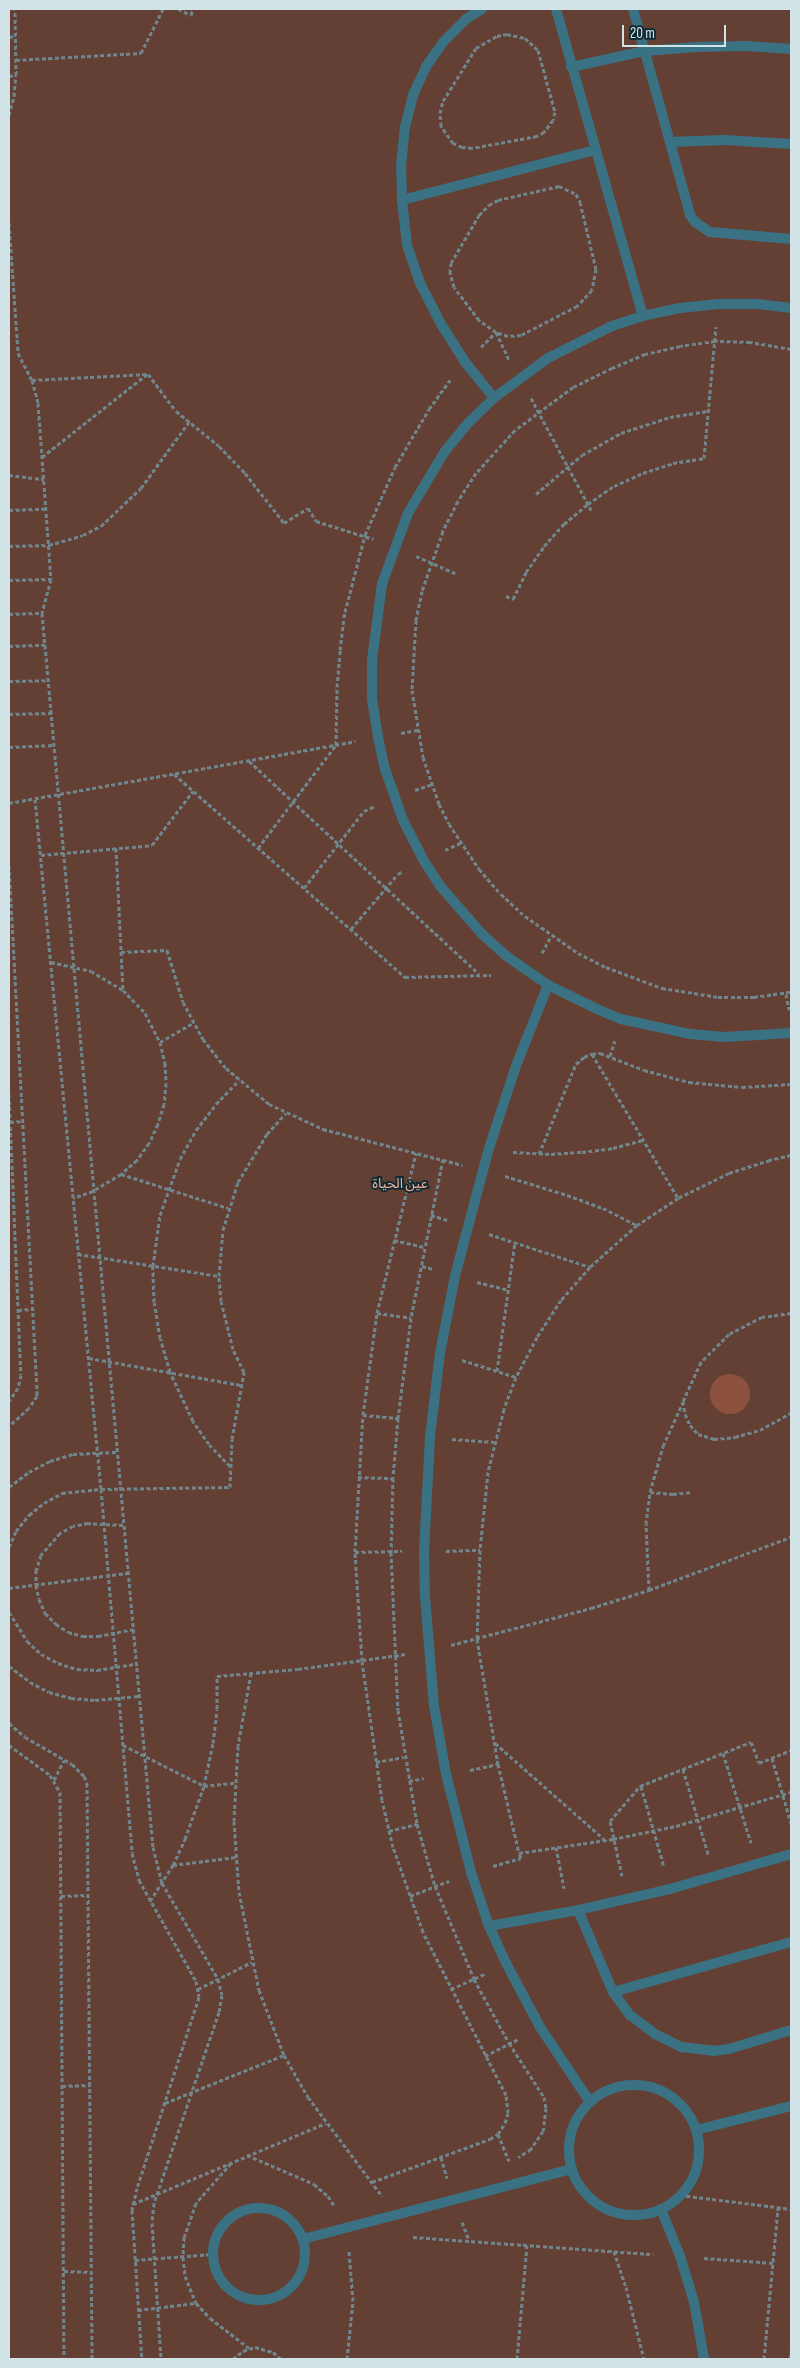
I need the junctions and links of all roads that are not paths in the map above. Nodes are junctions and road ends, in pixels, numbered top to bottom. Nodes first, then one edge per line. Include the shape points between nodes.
1 (482, 9) edge
2 (556, 9) edge
3 (634, 9) edge
4 (791, 49) edge
5 (645, 51) junction
6 (571, 67) junction
7 (670, 142) junction
8 (791, 144) edge
9 (594, 150) junction
10 (402, 200) junction
11 (791, 239) edge
12 (791, 308) edge
13 (643, 316) junction
14 (494, 398) junction
15 (548, 985) junction
16 (791, 1033) edge
17 (791, 1854) edge
18 (574, 1910) junction
19 (489, 1926) junction
20 (791, 1942) edge
21 (613, 1992) junction
22 (791, 2030) edge
23 (590, 2102) junction
24 (791, 2106) edge
25 (696, 2130) junction
26 (572, 2169) junction
27 (661, 2209) junction
28 (303, 2239) junction
29 (704, 2359) edge

1 - 10 lane via 466,19 444,41 426,67 413,95 405,126
2 - 6 lane
3 - 5 lane
4 - 5 lane via 747,46
5 - 6 lane
5 - 7 lane
6 - 9 lane
7 - 8 lane via 725,140
7 - 11 lane via 690,215 701,228 710,232
9 - 10 lane
9 - 13 lane
10 - 14 lane via 407,245 420,283 440,324
12 - 13 lane via 718,304
13 - 14 lane via 578,341 519,377
14 - 15 lane via 445,451 408,513 394,547 382,584 372,660 372,699 378,737 395,798 424,861 441,887 482,934
15 - 16 lane via 597,1010 655,1028 724,1037
15 - 19 lane via 516,1066 467,1227 440,1353 430,1437 424,1551 434,1706 446,1774 468,1863
17 - 18 lane via 670,1889
18 - 19 lane
18 - 21 lane
19 - 23 lane via 540,2027
20 - 21 lane
21 - 22 lane via 642,2026 695,2050 730,2049
23 - 25 lane via 619,2087 651,2087 679,2103
23 - 26 lane via 581,2113 570,2140
24 - 25 lane
25 - 27 lane via 698,2161 693,2176 680,2195
26 - 27 lane via 579,2184 600,2206 631,2215
26 - 28 lane
27 - 29 lane via 694,2302
28 - 28 lane via 305,2253 297,2281 274,2298 259,2300 232,2292 215,2269 213,2254 221,2227 244,2210 266,2208 286,2216

